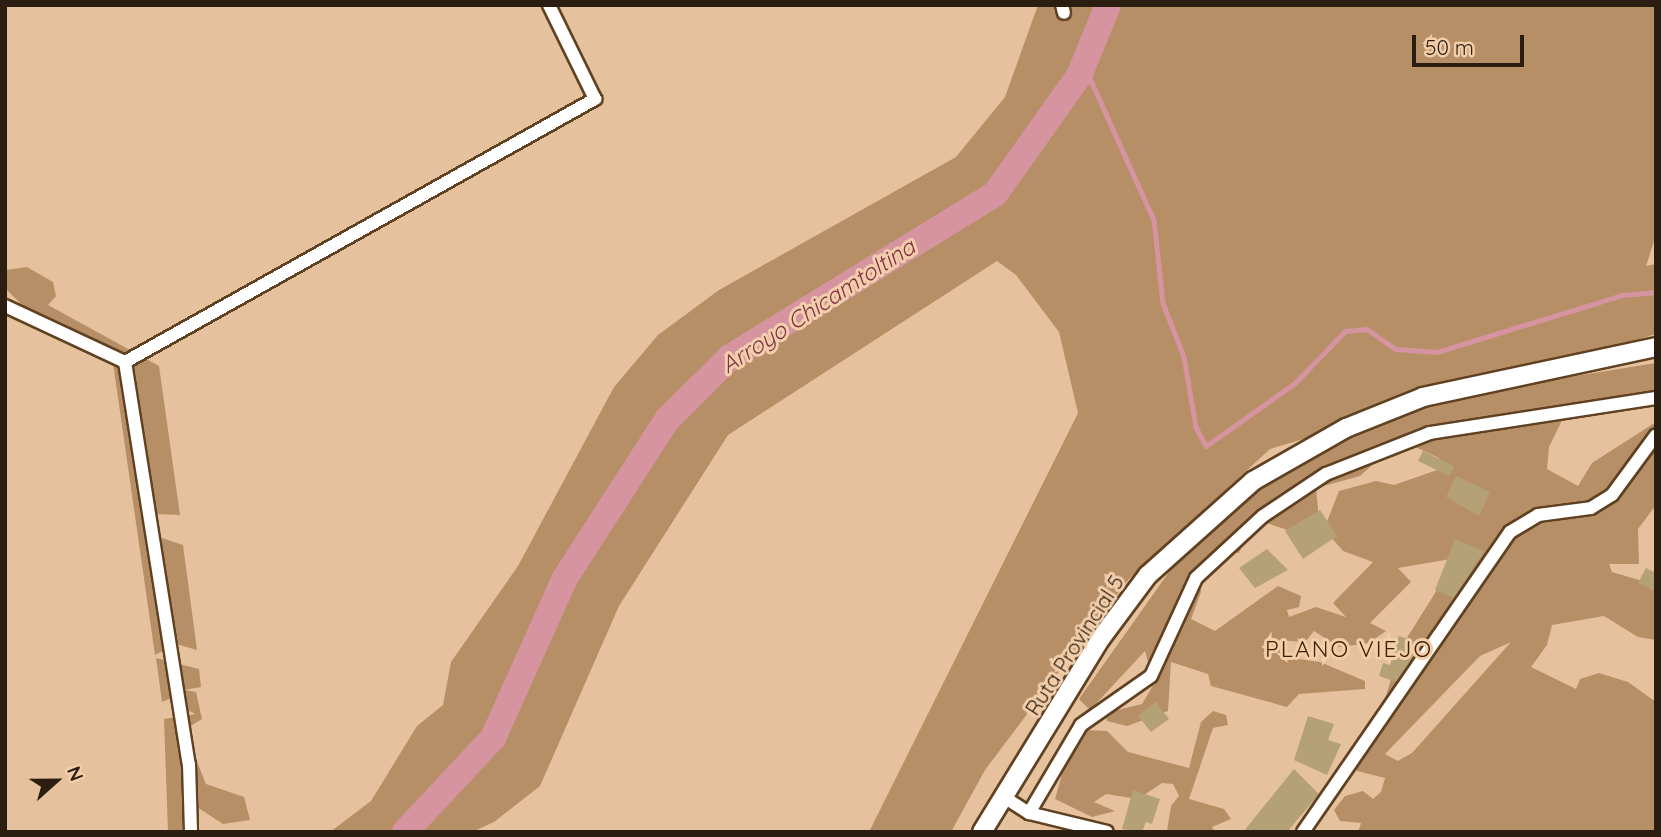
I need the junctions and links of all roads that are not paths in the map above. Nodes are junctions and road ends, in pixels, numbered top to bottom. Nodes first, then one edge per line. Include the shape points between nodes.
1 (549, 5) edge
2 (5, 306) edge
3 (1656, 347) edge
4 (125, 362) junction
5 (1656, 398) edge
6 (1656, 435) edge
7 (1003, 797) junction
8 (1029, 813) junction
9 (191, 832) edge
10 (982, 832) edge
11 (1107, 832) edge
12 (1303, 832) edge

1 - 4 street via 595,99
2 - 4 street
3 - 7 main road, Ruta Provincial 5 via 1423,397 1346,429 1253,481 1148,575 1101,638
4 - 9 street via 188,764
5 - 8 street via 1430,433 1326,474 1252,524 1196,578 1152,676 1081,725
6 - 12 street via 1612,495 1591,508 1538,515 1510,532
7 - 8 street
7 - 10 main road, Ruta Provincial 5
8 - 11 street

